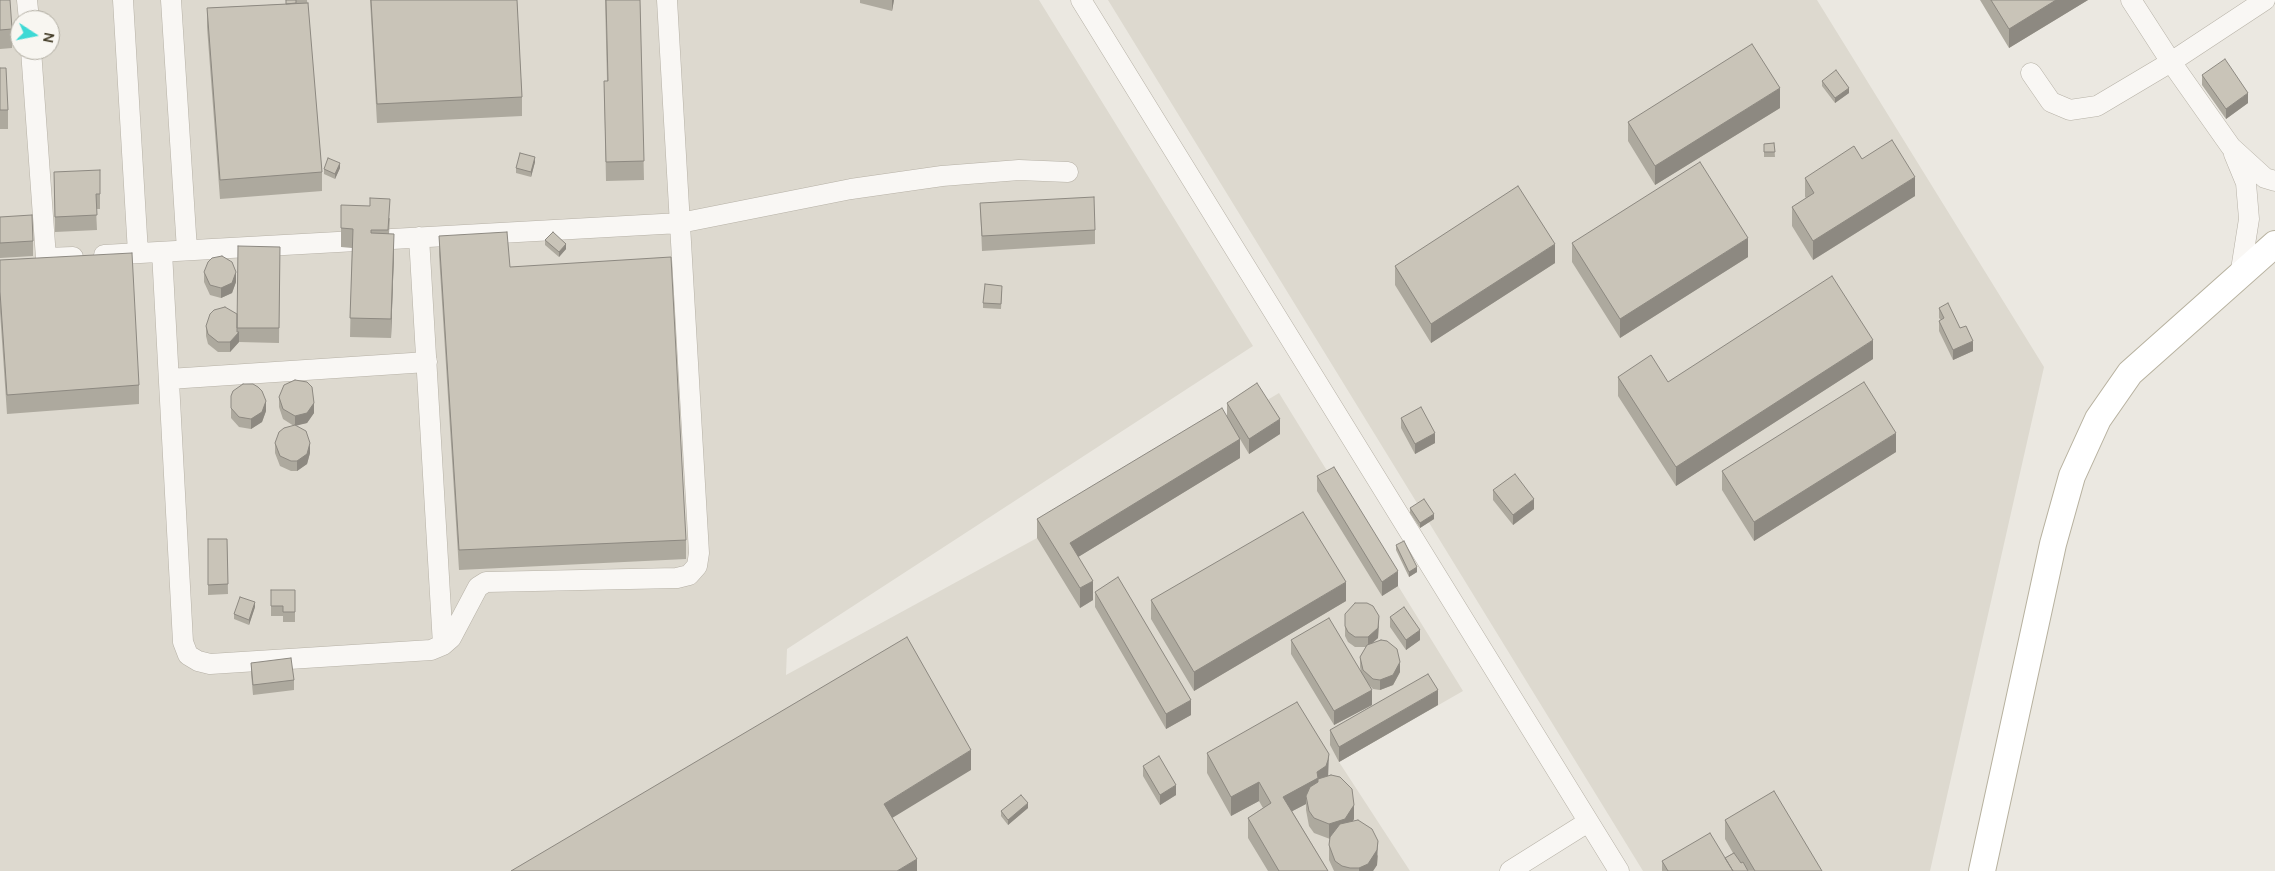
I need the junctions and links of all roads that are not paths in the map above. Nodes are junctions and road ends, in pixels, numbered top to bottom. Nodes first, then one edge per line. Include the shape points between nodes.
1 (123, 0) edge
2 (171, 0) edge
3 (667, 0) edge
4 (1081, 0) edge
5 (2131, 0) edge
6 (2265, 0) edge
7 (32, 60) edge
8 (2171, 62) junction
9 (2031, 73) dead end
10 (2231, 147) junction
11 (1068, 172) dead end
12 (2275, 181) edge
13 (680, 222) junction
14 (420, 237) junction
15 (2275, 244) edge
16 (187, 250) junction
17 (162, 252) junction
18 (138, 253) junction
19 (2240, 276) junction
20 (427, 362) junction
21 (169, 379) junction
22 (443, 645) junction
23 (1588, 822) junction
24 (1510, 871) edge
25 (1619, 871) edge
26 (1982, 871) edge

1 - 18 street
2 - 16 street
3 - 13 street
4 - 23 street
5 - 8 street
6 - 8 street
7 - 18 street via 46,258
8 - 9 street via 2097,106 2070,110 2050,102
8 - 10 street
10 - 12 street via 2265,178
10 - 19 street via 2246,183 2249,219
11 - 13 street via 1019,170 942,176 851,189
13 - 14 street
13 - 22 street via 700,553 697,566 689,575 677,578 486,582 478,587 451,638
14 - 16 street
14 - 20 street
15 - 19 main road
16 - 17 street
17 - 18 street
17 - 21 street
19 - 26 main road via 2130,373 2098,420 2072,476 2053,544
20 - 21 street
20 - 22 street
21 - 22 street via 184,642 188,655 210,664 431,650
23 - 24 street
23 - 25 street

